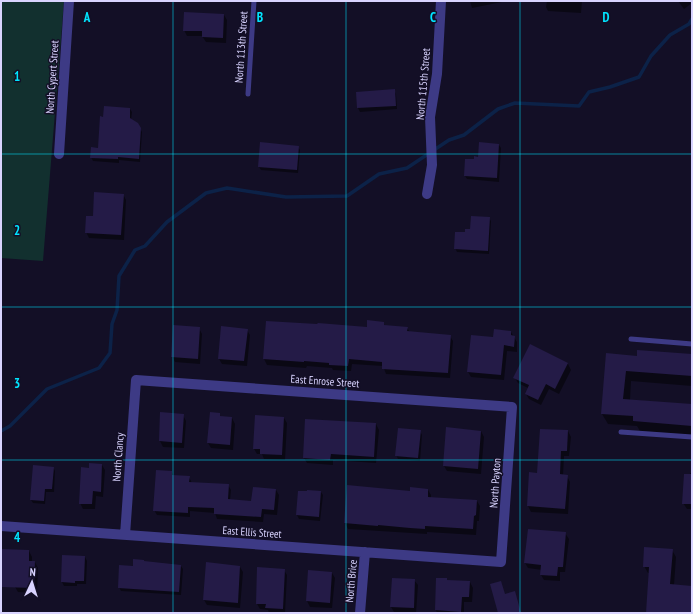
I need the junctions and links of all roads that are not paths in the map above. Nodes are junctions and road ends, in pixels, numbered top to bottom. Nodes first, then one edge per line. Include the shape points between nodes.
1 (69, 1) edge
2 (254, 1) edge
3 (441, 1) edge
4 (248, 94) dead end
5 (58, 154) dead end
6 (427, 194) dead end
7 (631, 339) dead end
8 (692, 344) edge
9 (136, 380) joint
10 (512, 407) joint
11 (621, 432) dead end
12 (692, 437) edge
13 (1, 526) edge
14 (125, 535) junction
15 (365, 552) junction
16 (501, 562) joint
17 (360, 613) edge

1 - 5 street, North Cypert Street
2 - 4 lane, North 113th Street
3 - 6 street, North 115th Street via 437,74 430,117 432,165
7 - 8 lane
9 - 10 street, East Enrose Street
9 - 14 street, North Clancy
10 - 16 street, North Payton
11 - 12 lane
13 - 14 street, East Ellis Street
14 - 15 street, East Ellis Street
15 - 16 street, East Ellis Street
15 - 17 street, North Brice

